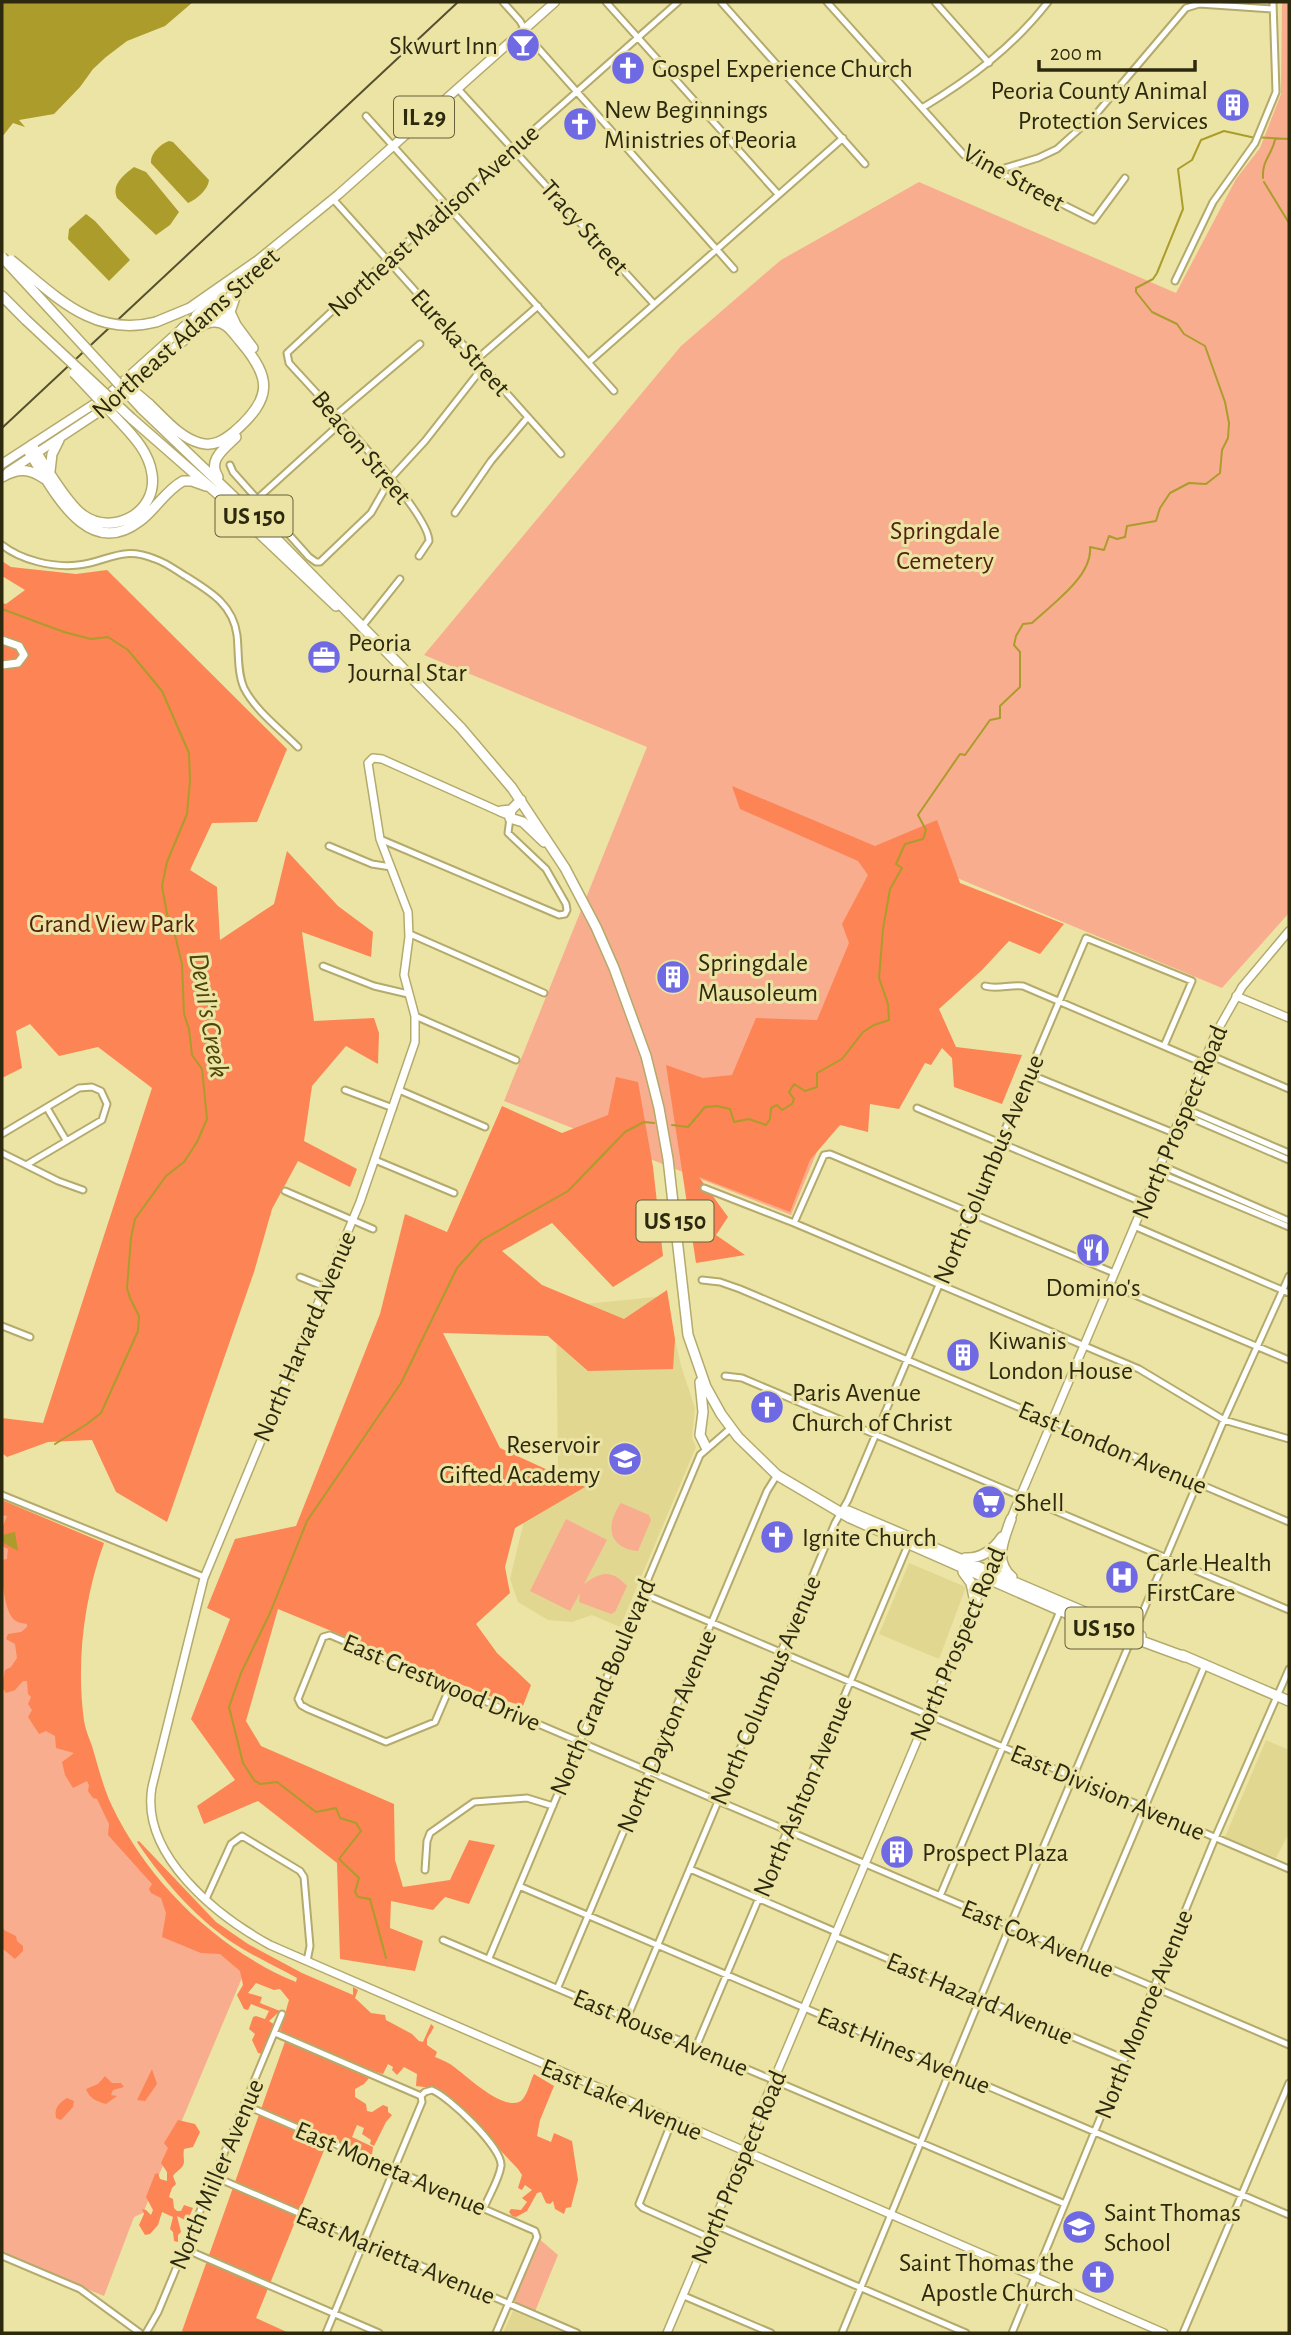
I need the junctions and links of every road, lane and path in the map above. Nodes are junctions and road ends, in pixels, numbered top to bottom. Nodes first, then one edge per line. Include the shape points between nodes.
1 (503, 2) edge
2 (555, 2) edge
3 (606, 2) edge
4 (678, 2) edge
5 (721, 2) edge
6 (827, 2) edge
7 (935, 2) edge
8 (1048, 2) edge
9 (1273, 5) edge
10 (524, 29) junction
11 (638, 37) junction
12 (989, 63) junction
13 (458, 89) junction
14 (578, 91) junction
15 (922, 108) junction
16 (366, 116) dead end
17 (843, 138) junction
18 (393, 146) junction
19 (513, 148) junction
20 (865, 164) dead end
21 (995, 171) junction
22 (1125, 178) dead end
23 (778, 194) junction
24 (333, 199) junction
25 (448, 206) junction
26 (716, 250) junction
27 (2, 255) edge
28 (387, 260) junction
29 (257, 265) junction
30 (734, 269) dead end
31 (1175, 281) dead end
32 (2, 296) edge
33 (654, 304) junction
34 (538, 306) junction
35 (214, 312) junction
36 (26, 320) junction
37 (183, 328) junction
38 (178, 345) junction
39 (420, 345) dead end
40 (256, 352) junction
41 (286, 358) joint
42 (477, 359) junction
43 (589, 362) junction
44 (483, 367) junction
45 (614, 391) dead end
46 (145, 407) junction
47 (336, 415) junction
48 (528, 416) junction
49 (342, 422) junction
50 (59, 440) junction
51 (32, 451) junction
52 (561, 454) dead end
53 (2, 464) edge
54 (230, 465) dead end
55 (50, 471) junction
56 (2, 477) edge
57 (391, 478) junction
58 (53, 488) junction
59 (257, 499) junction
60 (240, 508) junction
61 (455, 513) dead end
62 (2, 545) edge
63 (419, 556) dead end
64 (400, 579) dead end
65 (361, 628) junction
66 (2, 640) edge
67 (2, 665) edge
68 (298, 747) dead end
69 (521, 800) junction
70 (501, 811) joint
71 (511, 814) junction
72 (380, 839) junction
73 (329, 846) dead end
74 (391, 867) junction
75 (567, 871) junction
76 (1289, 932) edge
77 (410, 934) junction
78 (323, 966) dead end
79 (985, 986) dead end
80 (544, 993) dead end
81 (408, 994) junction
82 (1236, 996) junction
83 (1059, 1002) junction
84 (415, 1016) junction
85 (1289, 1018) edge
86 (1164, 1046) junction
87 (1207, 1054) junction
88 (516, 1060) dead end
89 (1203, 1063) junction
90 (1029, 1074) junction
91 (1289, 1089) edge
92 (345, 1090) dead end
93 (399, 1090) junction
94 (47, 1108) junction
95 (393, 1108) junction
96 (917, 1108) dead end
97 (1183, 1111) junction
98 (485, 1127) dead end
99 (1174, 1133) junction
100 (2, 1134) edge
101 (66, 1140) junction
102 (999, 1142) junction
103 (2, 1153) edge
104 (1289, 1153) edge
105 (375, 1160) junction
106 (1289, 1160) edge
107 (26, 1165) junction
108 (1158, 1169) junction
109 (704, 1188) dead end
110 (83, 1190) dead end
111 (285, 1191) dead end
112 (454, 1193) dead end
113 (1144, 1203) junction
114 (970, 1212) junction
115 (353, 1219) junction
116 (1289, 1220) edge
117 (794, 1223) junction
118 (1134, 1226) junction
119 (1289, 1227) edge
120 (373, 1229) dead end
121 (1114, 1273) junction
122 (1289, 1276) edge
123 (300, 1277) dead end
124 (702, 1280) dead end
125 (939, 1284) junction
126 (1109, 1284) junction
127 (325, 1287) junction
128 (1286, 1291) edge
129 (2, 1326) edge
130 (30, 1337) dead end
131 (1084, 1345) junction
132 (1259, 1347) junction
133 (907, 1360) junction
134 (1289, 1360) edge
135 (697, 1366) junction
136 (725, 1376) dead end
137 (1224, 1420) junction
138 (1052, 1421) junction
139 (731, 1428) junction
140 (876, 1435) junction
141 (1289, 1439) edge
142 (706, 1447) junction
143 (777, 1475) junction
144 (1197, 1483) junction
145 (2, 1495) edge
146 (1020, 1495) junction
147 (842, 1511) junction
148 (1011, 1519) junction
149 (1289, 1522) edge
150 (1006, 1529) junction
151 (908, 1545) junction
152 (953, 1555) junction
153 (1165, 1558) junction
154 (959, 1568) junction
155 (987, 1574) junction
156 (204, 1577) junction
157 (642, 1593) junction
158 (1054, 1598) junction
159 (975, 1602) junction
160 (1289, 1610) edge
161 (1060, 1611) junction
162 (712, 1622) junction
163 (1133, 1635) junction
164 (780, 1652) junction
165 (1205, 1665) junction
166 (1289, 1669) edge
167 (850, 1682) junction
168 (450, 1687) junction
169 (1278, 1696) junction
170 (1289, 1701) edge
171 (927, 1715) junction
172 (580, 1740) junction
173 (1002, 1747) junction
174 (650, 1770) junction
175 (1074, 1777) junction
176 (719, 1800) junction
177 (553, 1806) junction
178 (1144, 1807) junction
179 (789, 1829) junction
180 (1215, 1838) junction
181 (865, 1863) junction
182 (690, 1868) junction
183 (1289, 1869) edge
184 (425, 1870) dead end
185 (519, 1886) junction
186 (940, 1896) junction
187 (759, 1898) junction
188 (206, 1899) junction
189 (589, 1915) junction
190 (1010, 1926) junction
191 (835, 1934) junction
192 (443, 1940) dead end
193 (658, 1945) junction
194 (1082, 1956) junction
195 (489, 1958) junction
196 (307, 1961) junction
197 (727, 1975) junction
198 (558, 1987) junction
199 (1155, 1987) junction
200 (980, 1998) junction
201 (805, 2008) junction
202 (282, 2014) dead end
203 (627, 2018) junction
204 (275, 2033) junction
205 (1289, 2045) edge
206 (696, 2047) junction
207 (1125, 2059) junction
208 (950, 2070) junction
209 (774, 2080) junction
210 (1289, 2083) edge
211 (421, 2096) junction
212 (245, 2105) junction
213 (672, 2121) junction
214 (1095, 2132) junction
215 (920, 2142) junction
216 (744, 2152) junction
217 (394, 2169) junction
218 (215, 2177) junction
219 (1242, 2195) junction
220 (1065, 2204) junction
221 (484, 2208) junction
222 (1289, 2215) edge
223 (890, 2216) junction
224 (713, 2224) junction
225 (708, 2237) junction
226 (364, 2241) junction
227 (185, 2249) junction
228 (2, 2256) edge
229 (1035, 2279) junction
230 (860, 2287) junction
231 (684, 2296) junction
232 (509, 2304) junction
233 (334, 2313) junction
234 (140, 2333) edge
235 (146, 2333) edge
236 (326, 2333) edge
237 (379, 2333) edge
238 (496, 2333) edge
239 (577, 2333) edge
240 (667, 2333) edge
241 (771, 2333) edge
242 (842, 2333) edge
243 (966, 2333) edge
244 (1012, 2333) edge
245 (1164, 2333) edge
246 (1183, 2333) edge

1 - 10 street
2 - 10 main road, Northeast Adams Street / IL 29
3 - 11 street
4 - 11 street, Northeast Madison Avenue
5 - 17 street
6 - 15 street, Vine Street
7 - 12 street
8 - 12 street
9 - 21 street via 1189,6 1097,113 1057,149
9 - 31 street via 1276,92 1265,124 1213,202
10 - 13 main road, Northeast Adams Street / IL 29
10 - 14 street
11 - 14 street, Northeast Madison Avenue
11 - 23 street
12 - 15 street
13 - 18 main road, Northeast Adams Street / IL 29
13 - 19 street, Tracy Street
14 - 19 street, Northeast Madison Avenue
14 - 26 street
15 - 21 street, Vine Street via 964,155
16 - 18 street
17 - 20 street
17 - 23 street
18 - 24 main road, Northeast Adams Street / IL 29
18 - 25 street
19 - 25 street, Northeast Madison Avenue
19 - 33 street, Tracy Street
21 - 22 street, Vine Street via 1094,220
23 - 26 street
24 - 28 street, Eureka Street
24 - 29 main road, Northeast Adams Street / IL 29
25 - 28 street, Northeast Madison Avenue
25 - 34 street
26 - 30 street
26 - 33 street
27 - 29 highway, bridge via 85,316 130,327 156,323 193,306
27 - 46 highway, US 150, bridge
28 - 41 street, Northeast Madison Avenue via 295,344
28 - 42 street, Eureka Street
29 - 35 main road, Northeast Adams Street / IL 29
29 - 37 main road, Northeast Adams Street / IL 29
29 - 40 highway via 230,312
32 - 36 highway, US 150
33 - 43 street
34 - 42 street
34 - 43 street
35 - 37 highway
35 - 38 main road, Northeast Adams Street / IL 29
35 - 40 highway via 225,316
36 - 55 highway, bridge via 122,424 145,453 153,476 148,500 131,518 114,524 87,518 72,505
36 - 60 highway, US 150, bridge via 131,418
37 - 51 main road, Northeast Adams Street / IL 29 via 108,395
38 - 46 highway via 210,323 226,325 261,370 259,404 226,439 207,444 185,437
38 - 50 main road, Northeast Adams Street / IL 29 via 127,391
39 - 47 street
40 - 60 highway via 268,376 267,398 257,416 218,454 214,467
41 - 47 street, Beacon Street
42 - 44 street, Eureka Street
43 - 45 street
44 - 48 street, Eureka Street
44 - 57 street
46 - 60 highway, US 150
47 - 49 street, Beacon Street
48 - 52 street, Eureka Street
48 - 61 street
49 - 57 street, Beacon Street
49 - 59 street
50 - 51 main road, Northeast Adams Street / IL 29
50 - 55 highway
51 - 53 main road, Northeast Adams Street / IL 29
51 - 55 highway
51 - 56 main road, Northeast Adams Street / IL 29
51 - 58 highway
54 - 59 street
56 - 58 highway via 28,470 44,477
57 - 59 street via 370,515 319,563
57 - 63 street, Beacon Street via 425,524 429,541
58 - 60 highway via 74,518 101,531 136,524 186,480
60 - 65 highway, US 150
62 - 68 street via 26,558 58,564 78,565 127,553 149,556 211,593 229,610 235,625 244,688
64 - 65 street
65 - 69 highway, US 150 via 455,721
66 - 67 street via 24,653 18,663
69 - 71 highway
69 - 75 highway, US 150
70 - 71 highway
70 - 72 street, North Harvard Avenue via 382,759 372,759 368,769
71 - 72 street via 508,833 549,873 567,906 564,915
71 - 75 highway via 533,831
72 - 74 street, North Harvard Avenue
73 - 74 street
74 - 77 street, North Harvard Avenue via 408,909
75 - 135 highway, US 150 via 614,968 655,1088 671,1178 684,1317
76 - 82 street, North Prospect Road
77 - 80 street
77 - 81 street, North Harvard Avenue via 404,972
78 - 81 street
79 - 83 street via 1021,986
81 - 84 street, North Harvard Avenue
82 - 85 street
82 - 87 street, North Prospect Road
83 - 86 street
83 - 86 street, North Columbus Avenue via 1086,938 1192,981
83 - 90 street, North Columbus Avenue
84 - 88 street
84 - 93 street, North Harvard Avenue via 415,1042
86 - 89 street
87 - 89 street, North Prospect Road
87 - 91 street
89 - 97 street, North Prospect Road
90 - 99 street
90 - 102 street, North Columbus Avenue
92 - 95 street
93 - 95 street, North Harvard Avenue
93 - 98 street
94 - 100 street
94 - 101 street
94 - 101 street via 83,1087 97,1088 105,1097 102,1120
95 - 105 street, North Harvard Avenue
96 - 102 street
97 - 99 street, North Prospect Road
97 - 104 street
97 - 106 street
99 - 108 street, North Prospect Road
101 - 107 street
102 - 113 street
102 - 114 street, North Columbus Avenue
103 - 107 street
105 - 112 street
105 - 115 street, North Harvard Avenue
107 - 110 street
108 - 113 street, North Prospect Road
108 - 116 street
108 - 119 street
109 - 117 street
111 - 115 street
113 - 118 street, North Prospect Road
114 - 117 street via 827,1153
114 - 121 street
114 - 125 street, North Columbus Avenue
115 - 120 street
115 - 127 street, North Harvard Avenue
117 - 125 street
118 - 121 street, North Prospect Road
118 - 128 street
121 - 126 street, North Prospect Road
122 - 128 street
123 - 127 street
124 - 133 street, East London Avenue via 721,1282
125 - 131 street
125 - 133 street, North Columbus Avenue
126 - 131 street, North Prospect Road
126 - 132 street
127 - 156 street, North Harvard Avenue
128 - 132 street
129 - 130 street
131 - 137 street via 1153,1376
131 - 138 street, North Prospect Road
132 - 134 street
132 - 137 street
133 - 138 street, East London Avenue
133 - 140 street, North Columbus Avenue
135 - 139 highway, US 150
135 - 142 highway via 703,1408 700,1435
136 - 140 street via 742,1378
137 - 141 street
137 - 144 street
138 - 144 street, East London Avenue
138 - 146 street, North Prospect Road
139 - 142 street, North Grand Boulevard
139 - 143 highway, US 150
140 - 146 street
140 - 147 street, North Columbus Avenue
142 - 157 street, North Grand Boulevard
143 - 147 highway, US 150
143 - 162 street, North Dayton Avenue
144 - 149 street, East London Avenue
144 - 153 street
145 - 156 street
146 - 148 street, North Prospect Road
146 - 153 street
147 - 151 highway, US 150
147 - 152 highway, US 150
147 - 164 street, North Columbus Avenue
148 - 150 street, North Prospect Road
148 - 158 highway via 1001,1552 1004,1567 1015,1579
150 - 152 highway via 997,1544 982,1555 968,1559
150 - 155 street, North Prospect Road
151 - 154 highway, US 150
151 - 167 street, North Ashton Avenue
152 - 155 highway, US 150
153 - 160 street
153 - 163 street
154 - 155 highway, US 150
154 - 159 highway via 971,1583
155 - 158 highway, US 150
155 - 159 street, North Prospect Road
155 - 161 highway, US 150
156 - 188 street, North Harvard Avenue via 150,1801 162,1846
157 - 162 street, East Division Avenue
157 - 172 street, North Grand Boulevard
158 - 163 highway, US 150
159 - 171 street, North Prospect Road
161 - 163 highway, US 150
161 - 173 street
162 - 164 street, East Division Avenue
162 - 174 street, North Dayton Avenue
163 - 165 highway, US 150
163 - 175 street
164 - 167 street, East Division Avenue
164 - 176 street, North Columbus Avenue
165 - 169 highway, US 150
165 - 178 street
166 - 169 street, North Monroe Avenue
167 - 171 street, East Division Avenue
167 - 179 street, North Ashton Avenue
168 - 168 street, East Crestwood Drive via 433,1724 390,1741 378,1740 299,1702 327,1635
168 - 172 street, East Crestwood Drive
169 - 170 highway, US 150
169 - 180 street, North Monroe Avenue
171 - 173 street, East Division Avenue
171 - 181 street, North Prospect Road
172 - 174 street, East Crestwood Drive
172 - 177 street, North Grand Boulevard
173 - 175 street, East Division Avenue
173 - 186 street
174 - 176 street, East Crestwood Drive
174 - 189 street, North Dayton Avenue
175 - 178 street, East Division Avenue
175 - 190 street
176 - 179 street, East Crestwood Drive
176 - 182 street, North Columbus Avenue
177 - 184 street via 527,1798 474,1802 430,1833
177 - 185 street, North Grand Boulevard
178 - 180 street, East Division Avenue
178 - 194 street
179 - 181 street, East Crestwood Drive
179 - 187 street, North Ashton Avenue
180 - 183 street, East Division Avenue
180 - 199 street, North Monroe Avenue
181 - 186 street, East Cox Avenue
181 - 191 street, North Prospect Road
182 - 187 street, East Hazard Avenue
182 - 193 street, North Columbus Avenue
185 - 189 street, East Hines Avenue
185 - 195 street, North Grand Boulevard
186 - 190 street, East Cox Avenue
187 - 191 street, East Hazard Avenue
187 - 197 street, North Ashton Avenue
188 - 196 street, East Lake Avenue via 263,1941
188 - 196 street via 232,1842 240,1836 251,1840 304,1877 310,1946
189 - 193 street, East Hines Avenue
189 - 198 street, North Dayton Avenue
190 - 194 street, East Cox Avenue
190 - 200 street
191 - 200 street, East Hazard Avenue
191 - 201 street, North Prospect Road
192 - 195 street, East Rouse Avenue
193 - 197 street, East Hines Avenue
193 - 203 street, North Columbus Avenue
194 - 199 street, East Cox Avenue
195 - 198 street, East Rouse Avenue
196 - 213 street, East Lake Avenue
197 - 201 street, East Hines Avenue
197 - 206 street, North Ashton Avenue
198 - 203 street, East Rouse Avenue
199 - 205 street, East Cox Avenue
199 - 207 street, North Monroe Avenue
200 - 207 street, East Hazard Avenue
200 - 208 street
201 - 208 street, East Hines Avenue
201 - 209 street, North Prospect Road
202 - 204 street, North Miller Avenue
203 - 206 street, East Rouse Avenue
204 - 211 street
204 - 212 street, North Miller Avenue
206 - 209 street, East Rouse Avenue
207 - 214 street, North Monroe Avenue
208 - 214 street, East Hines Avenue
208 - 215 street
209 - 215 street, East Rouse Avenue
209 - 216 street, North Prospect Road
210 - 219 street
211 - 217 street
211 - 221 street via 432,2090 444,2095 498,2153 501,2166
212 - 217 street, East Moneta Avenue
212 - 218 street, North Miller Avenue
213 - 216 street, East Lake Avenue
213 - 225 street via 639,2204
214 - 219 street, East Hines Avenue
214 - 220 street, North Monroe Avenue
215 - 220 street, East Rouse Avenue
215 - 223 street
216 - 223 street, East Lake Avenue
216 - 224 street, North Prospect Road
217 - 221 street, East Moneta Avenue
217 - 226 street
218 - 226 street, East Marietta Avenue
218 - 227 street, North Miller Avenue
219 - 222 street, East Hines Avenue
219 - 246 street
220 - 229 street, North Monroe Avenue
221 - 232 street, East Moneta Avenue via 536,2233
223 - 229 street, East Lake Avenue
223 - 230 street
224 - 225 street, North Prospect Road
224 - 230 street
225 - 231 street, North Prospect Road
226 - 232 street, East Marietta Avenue
226 - 233 street
227 - 233 street
227 - 235 street, North Miller Avenue
228 - 234 street via 80,2289
229 - 244 street, North Monroe Avenue
229 - 245 street, East Lake Avenue
230 - 242 street
230 - 243 street
231 - 240 street, North Prospect Road
231 - 241 street
232 - 238 street
232 - 239 street, East Marietta Avenue
233 - 236 street
233 - 237 street

